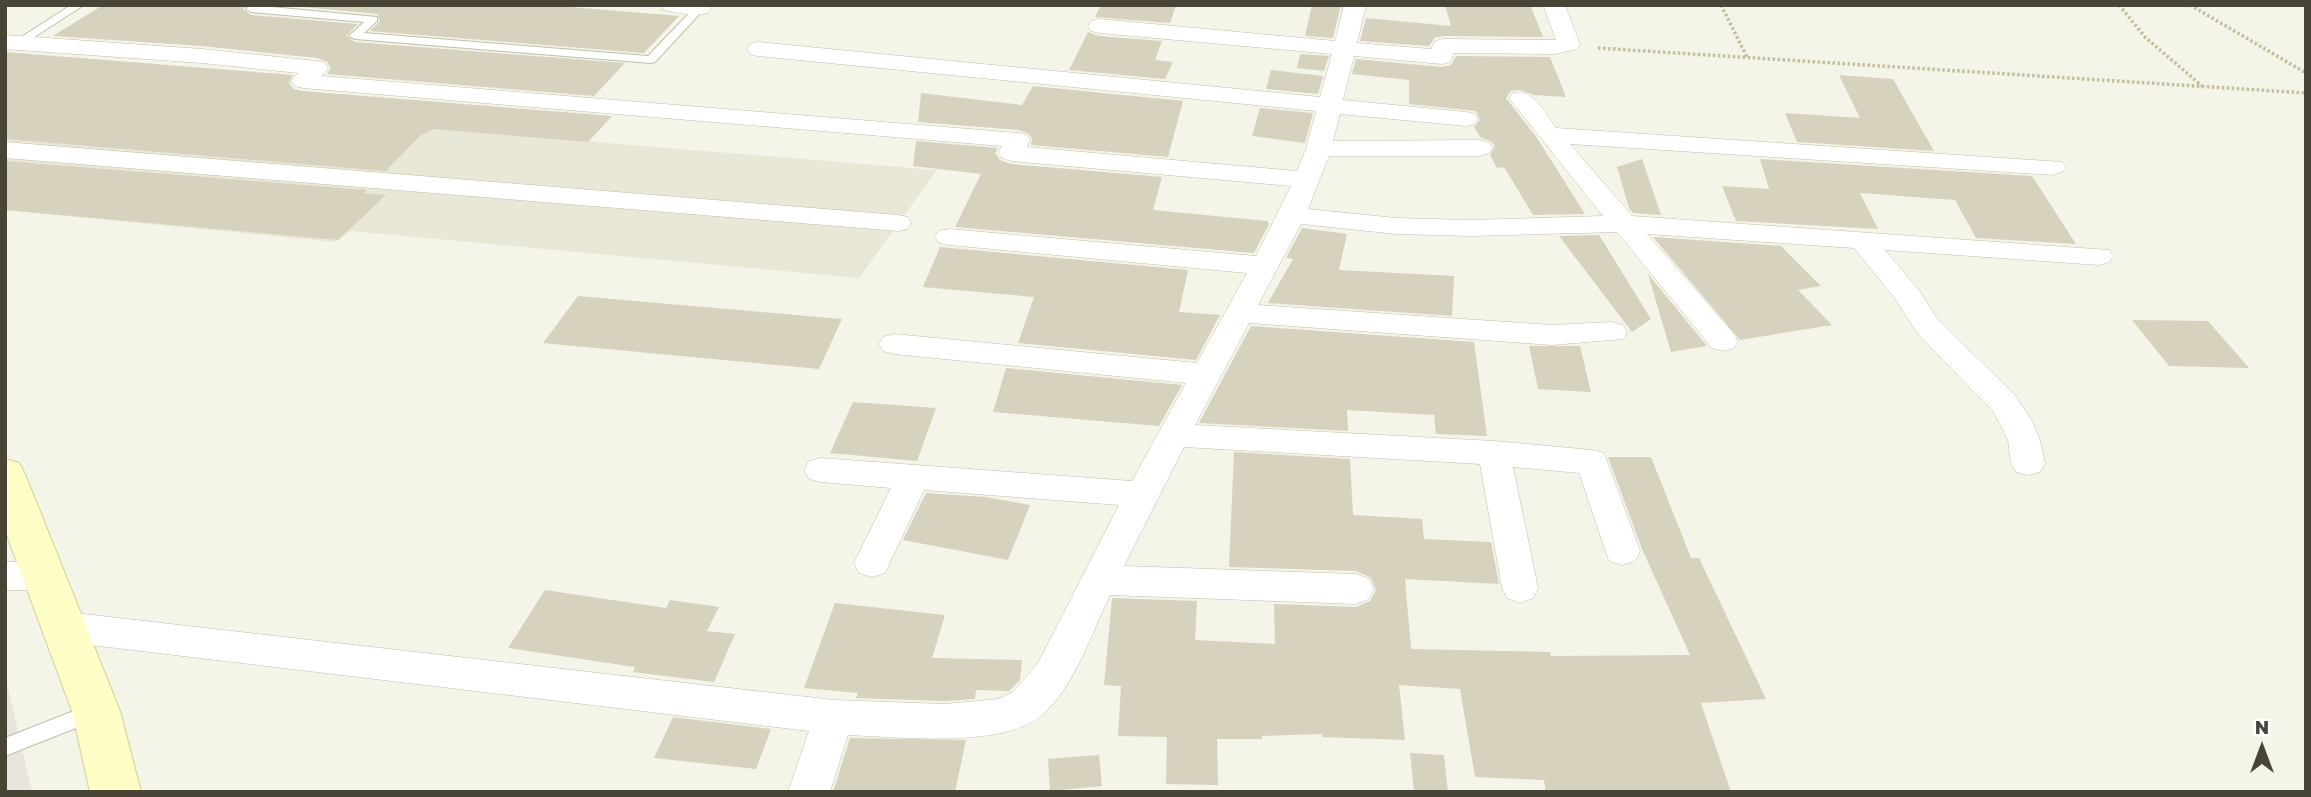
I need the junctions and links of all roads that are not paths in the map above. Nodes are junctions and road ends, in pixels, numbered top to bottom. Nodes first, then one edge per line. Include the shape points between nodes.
1 (79, 5) edge
2 (258, 5) edge
3 (671, 5) edge
4 (1355, 5) edge
5 (1554, 5) edge
6 (700, 8) joint
7 (1099, 26) dead end
8 (11, 42) edge
9 (1345, 48) junction
10 (758, 49) dead end
11 (1521, 98) dead end
12 (1331, 105) junction
13 (1466, 118) dead end
14 (1549, 135) junction
15 (1480, 148) dead end
16 (1320, 149) junction
17 (5, 150) edge
18 (2053, 167) dead end
19 (1307, 180) junction
20 (1292, 215) junction
21 (898, 223) dead end
22 (1624, 223) junction
23 (949, 237) dead end
24 (1862, 240) junction
25 (2099, 256) dead end
26 (1266, 266) junction
27 (1239, 313) junction
28 (1612, 332) dead end
29 (1723, 341) dead end
30 (894, 344) dead end
31 (1206, 374) junction
32 (1173, 435) junction
33 (1494, 453) junction
34 (2028, 463) dead end
35 (821, 470) dead end
36 (5, 474) edge
37 (913, 477) junction
38 (1142, 494) junction
39 (1622, 551) dead end
40 (872, 563) dead end
41 (25, 576) edge
42 (1100, 580) junction
43 (1520, 587) dead end
44 (1356, 589) dead end
45 (66, 628) junction
46 (96, 711) junction
47 (834, 717) junction
48 (5, 747) edge
49 (116, 792) edge
50 (809, 792) edge

1 - 8 lane
2 - 6 lane via 251,9 373,19 355,36 651,60
3 - 6 street
4 - 9 street
5 - 9 street via 1569,44 1443,46 1442,57
7 - 9 street
8 - 19 street via 317,68 303,82 1017,140 1011,153
9 - 12 street
10 - 12 street
11 - 14 street
12 - 13 street
12 - 16 street
14 - 18 street
14 - 22 street
15 - 16 street
16 - 19 street
17 - 21 street
19 - 20 street
20 - 22 street via 1471,228
20 - 26 street
22 - 24 street
22 - 29 street
23 - 26 street
24 - 25 street
24 - 34 street via 1927,326 2017,418 2027,443
26 - 27 street
27 - 28 street via 1552,335
27 - 31 street
30 - 31 street
31 - 32 street
32 - 33 street
32 - 38 street
33 - 39 street via 1592,461
33 - 43 street
35 - 37 street
36 - 41 main road
37 - 38 street
37 - 40 street
38 - 42 street
41 - 45 main road
42 - 44 street
42 - 47 street via 1052,675 1027,704 1002,716 945,721
45 - 46 main road
45 - 47 street
46 - 48 lane
46 - 49 main road
47 - 50 street

